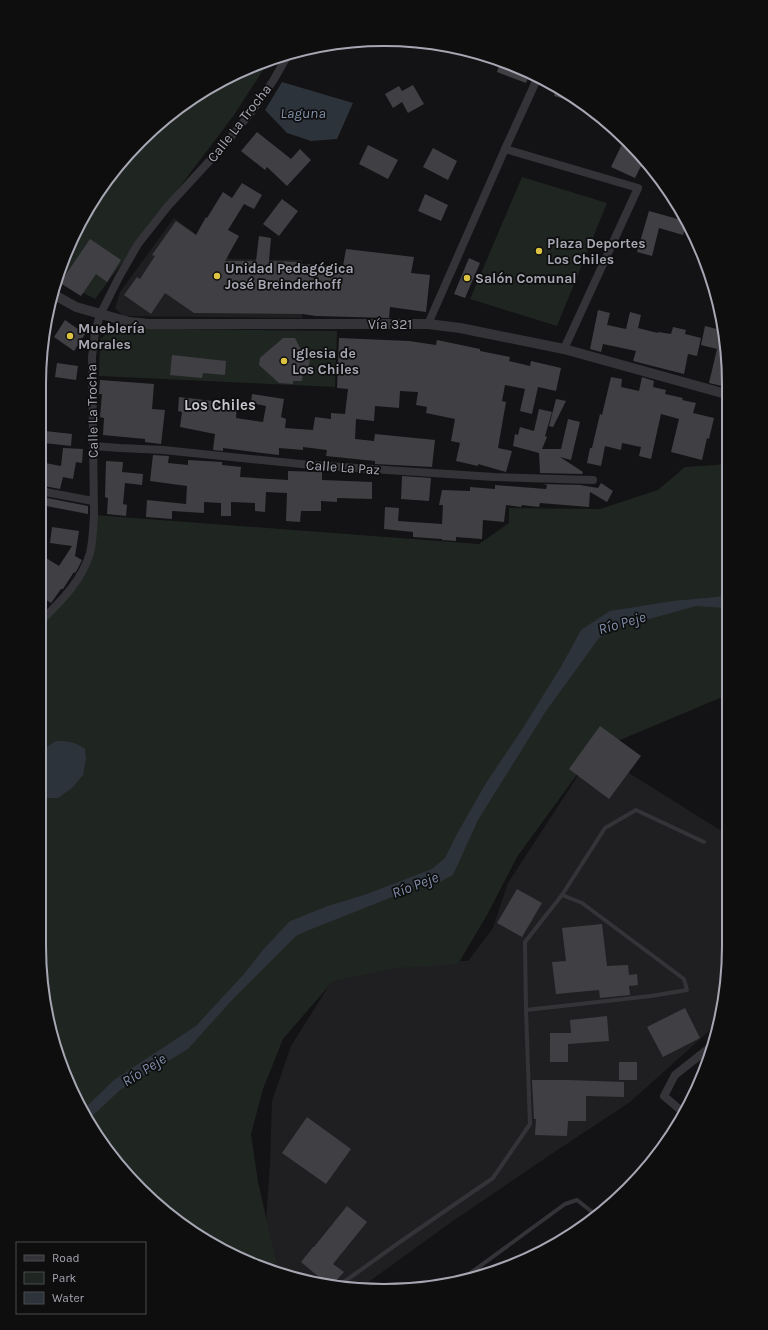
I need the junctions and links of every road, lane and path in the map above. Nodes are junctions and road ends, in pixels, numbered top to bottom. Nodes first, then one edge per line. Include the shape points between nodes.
1 (284, 62) edge
2 (536, 82) edge
3 (505, 149) junction
4 (58, 297) edge
5 (100, 315) junction
6 (428, 324) junction
7 (564, 348) junction
8 (722, 393) edge
9 (93, 446) junction
10 (593, 480) dead end
11 (46, 492) edge
12 (93, 501) junction
13 (46, 616) edge
14 (704, 842) dead end
15 (562, 895) junction
16 (526, 1010) junction
17 (705, 1051) edge
18 (680, 1110) edge
19 (592, 1212) edge
20 (470, 1272) edge
21 (345, 1281) edge

1 - 5 street, Calle La Trocha via 252,111 144,235
2 - 3 street
3 - 6 street
3 - 7 street via 638,188
4 - 5 street, Vía 321 via 76,307
5 - 6 street, Vía 321 via 149,324
5 - 9 street, Calle La Trocha via 92,357
6 - 7 street, Vía 321
7 - 8 street, Vía 321
9 - 10 street, Calle La Paz via 163,450 312,465 494,477
9 - 12 street, Calle La Trocha
11 - 12 street
12 - 13 street, Calle La Trocha via 92,541 88,559 62,601
14 - 15 lane via 636,810 605,828
15 - 16 lane via 525,942
15 - 16 lane via 582,903 684,979 687,990
16 - 21 lane via 530,1124 493,1178
17 - 18 street via 675,1075 664,1096
19 - 20 lane via 577,1200 565,1204

